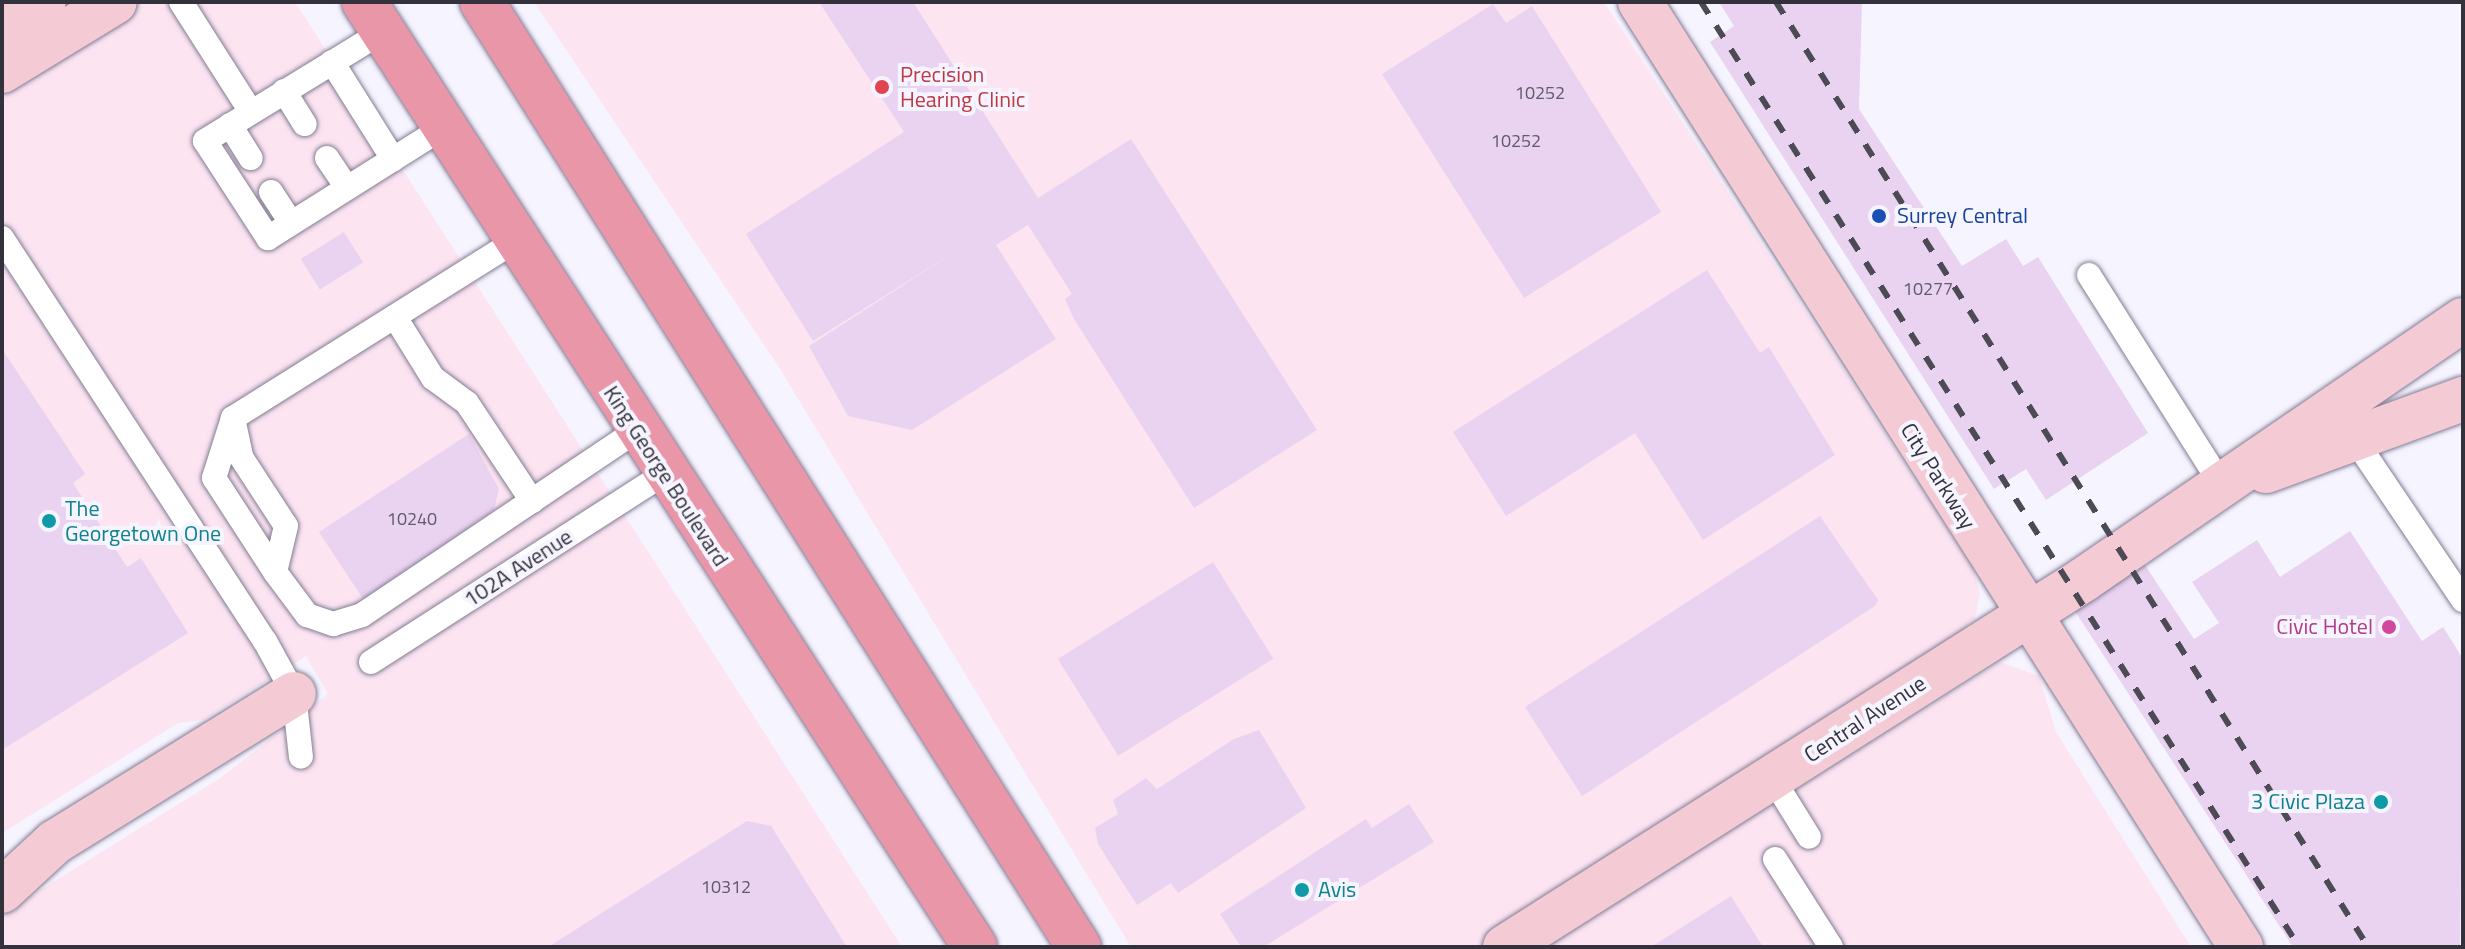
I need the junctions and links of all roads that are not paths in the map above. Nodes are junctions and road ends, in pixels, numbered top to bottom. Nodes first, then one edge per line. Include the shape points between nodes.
1 (44, 2) edge
2 (115, 2) edge
3 (181, 2) edge
4 (482, 2) edge
5 (1640, 2) edge
6 (373, 17) edge
7 (2, 28) edge
8 (332, 62) junction
9 (2, 71) edge
10 (284, 91) junction
11 (251, 112) junction
12 (305, 124) dead end
13 (230, 125) junction
14 (443, 128) junction
15 (251, 158) dead end
16 (327, 158) dead end
17 (393, 159) junction
18 (347, 188) junction
19 (271, 192) dead end
20 (291, 223) junction
21 (2, 238) edge
22 (515, 241) junction
23 (2089, 275) dead end
24 (395, 317) junction
25 (2463, 320) edge
26 (2463, 399) edge
27 (233, 418) junction
28 (2344, 423) junction
29 (636, 431) junction
30 (664, 474) junction
31 (2223, 487) junction
32 (532, 501) junction
33 (275, 572) junction
34 (2463, 600) edge
35 (2025, 615) junction
36 (371, 662) dead end
37 (294, 694) junction
38 (301, 757) dead end
39 (1773, 779) junction
40 (1809, 837) dead end
41 (55, 842) junction
42 (1775, 859) dead end
43 (2, 860) edge
44 (2, 891) edge
45 (975, 947) edge
46 (1079, 947) edge
47 (1505, 947) edge
48 (1831, 947) edge
49 (2241, 947) edge

1 - 7 street
2 - 9 street
3 - 11 lane
4 - 46 main road
5 - 35 street, City Parkway
6 - 8 lane
6 - 14 main road, King George Boulevard
8 - 10 lane
8 - 17 lane
10 - 11 lane
10 - 12 lane
11 - 13 lane
13 - 15 lane
13 - 20 lane via 205,141 268,238
14 - 17 lane
14 - 22 main road, King George Boulevard
16 - 18 lane
17 - 18 lane
18 - 20 lane
19 - 20 lane
21 - 37 lane
22 - 24 lane
22 - 29 main road, King George Boulevard
23 - 31 lane
24 - 27 lane
24 - 32 lane via 433,378 467,403
25 - 28 street, Central Avenue
26 - 28 street, Central Avenue
27 - 33 lane via 241,457 286,526
27 - 33 lane via 214,478
28 - 31 street, Central Avenue
28 - 34 lane
29 - 30 main road, King George Boulevard
29 - 32 lane
30 - 36 lane, 102A Avenue
30 - 45 main road, King George Boulevard
31 - 35 street, Central Avenue
32 - 33 lane via 349,621 307,615
35 - 39 street, Central Avenue
35 - 49 street, City Parkway
37 - 38 lane
37 - 41 street
39 - 40 lane
39 - 47 street, Central Avenue
41 - 43 street
41 - 44 street
42 - 48 lane

